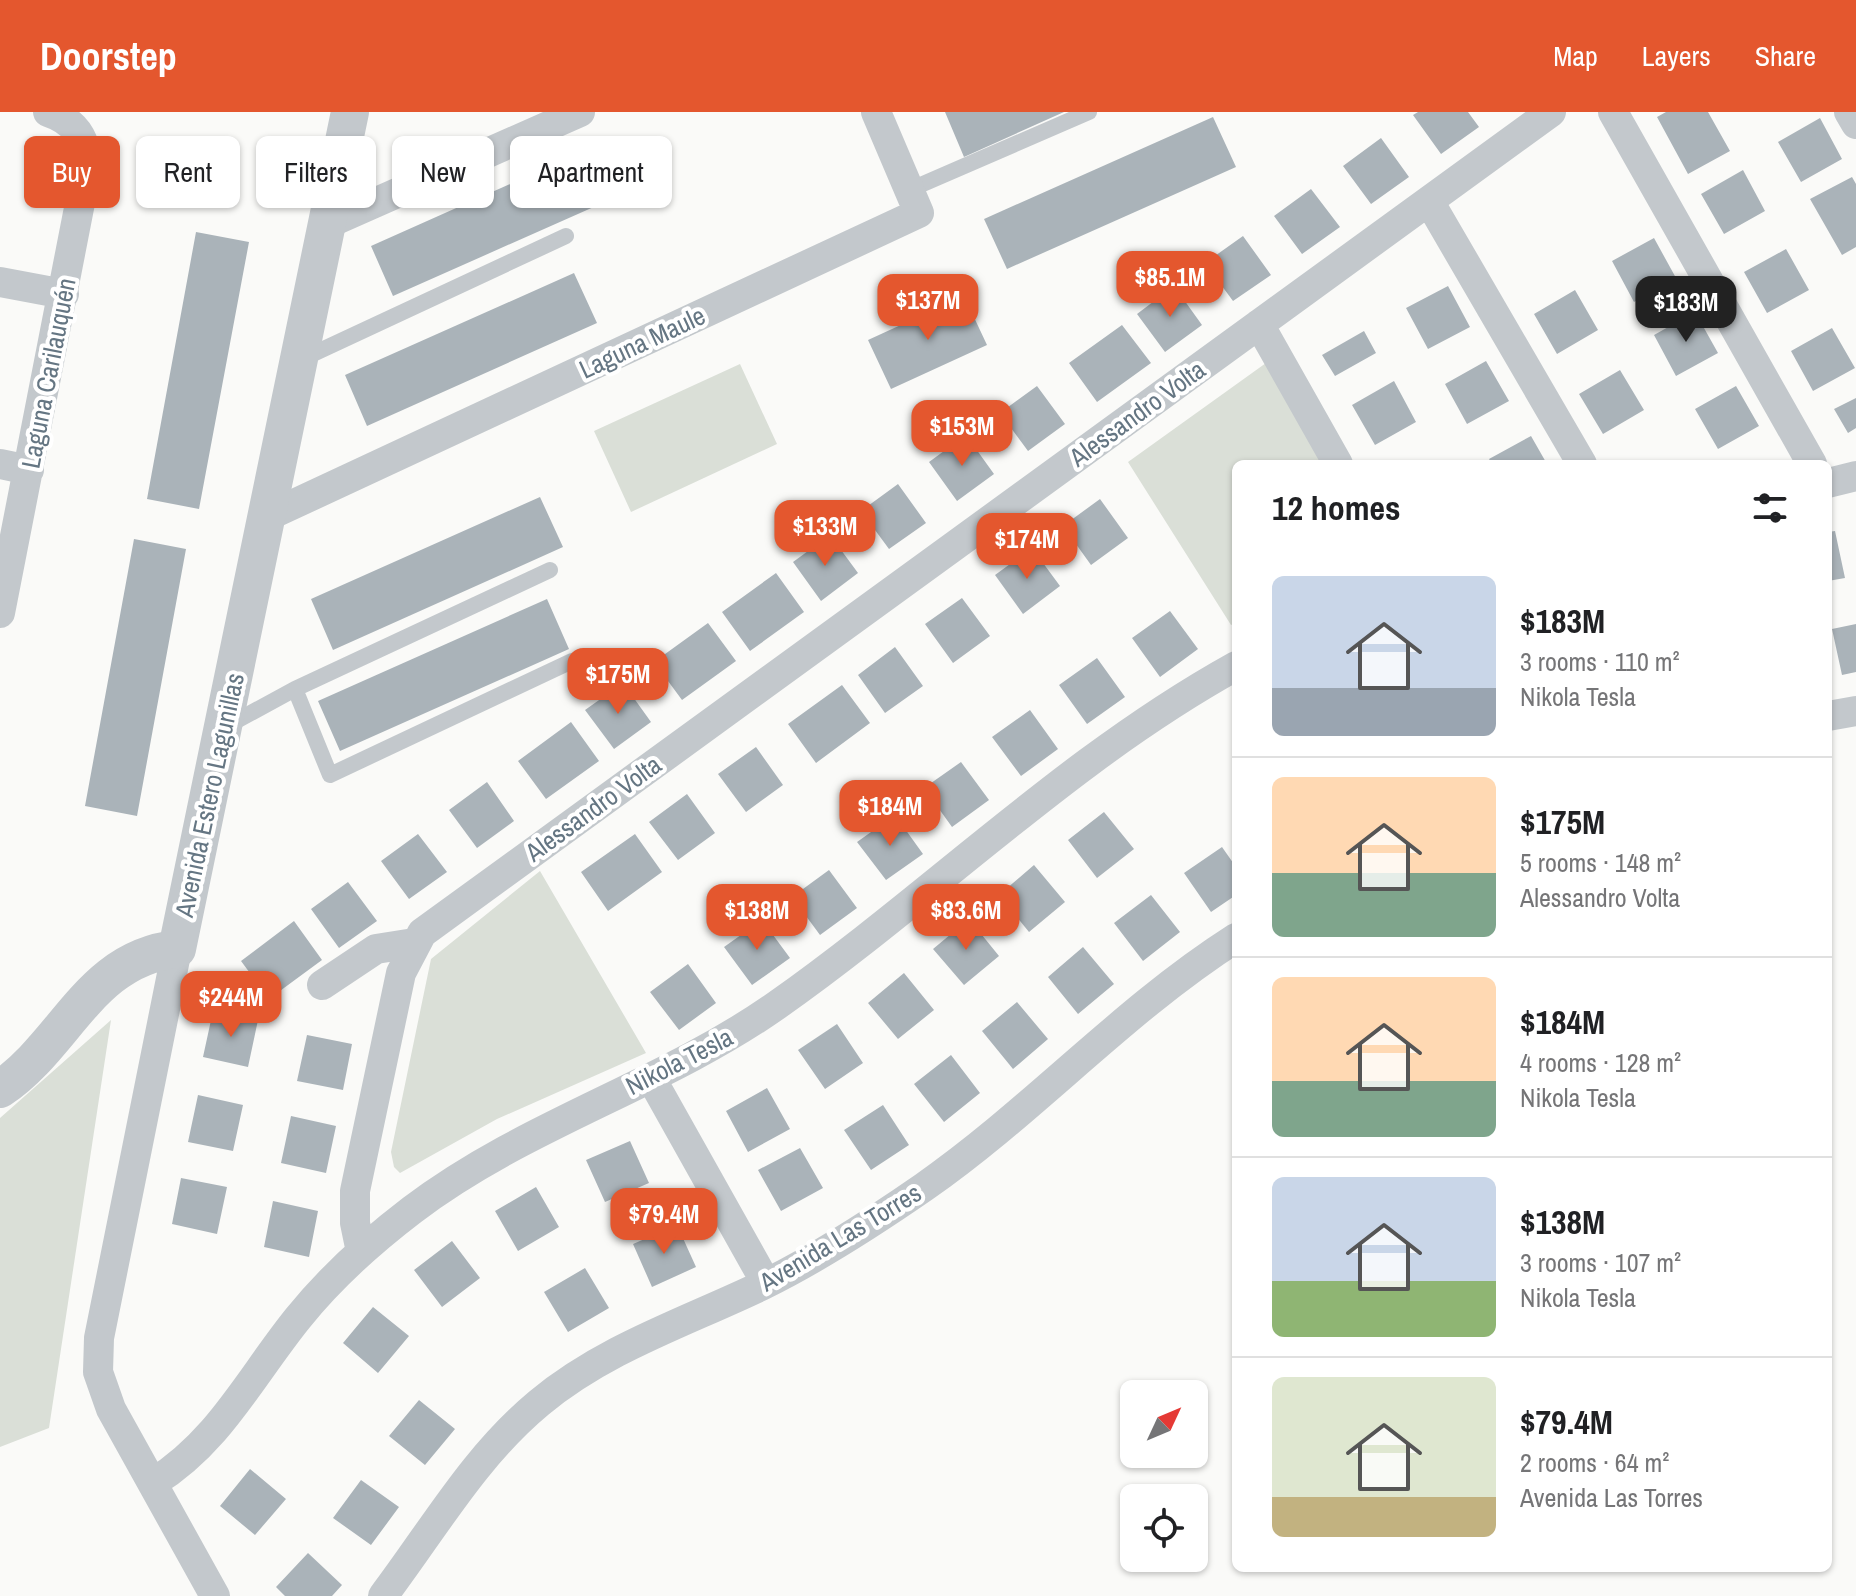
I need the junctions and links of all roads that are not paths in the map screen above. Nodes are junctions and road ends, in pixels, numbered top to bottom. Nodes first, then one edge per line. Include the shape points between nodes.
1 (48, 112) edge
2 (350, 112) edge
3 (580, 112) edge
4 (876, 112) edge
5 (1089, 112) edge
6 (1551, 112) edge
7 (1613, 112) edge
8 (1849, 112) edge
9 (1856, 124) edge
10 (909, 190) junction
11 (1429, 201) junction
12 (327, 224) junction
13 (566, 236) dead end
14 (0, 282) edge
15 (64, 294) junction
16 (1259, 324) junction
17 (299, 361) junction
18 (1336, 460) edge
19 (1580, 460) edge
20 (1810, 460) edge
21 (14, 467) edge
22 (1856, 476) edge
23 (1832, 482) edge
24 (266, 517) junction
25 (550, 570) dead end
26 (0, 613) edge
27 (572, 661) dead end
28 (1232, 668) edge
29 (295, 689) junction
30 (1856, 711) edge
31 (1832, 715) edge
32 (222, 729) junction
33 (1232, 941) edge
34 (414, 943) junction
35 (177, 949) junction
36 (322, 985) dead end
37 (651, 1078) junction
38 (0, 1089) edge
39 (361, 1252) junction
40 (766, 1283) junction
41 (154, 1482) junction
42 (215, 1596) edge
43 (383, 1596) edge

1 - 15 street, Laguna Carilauquén via 80,133 87,167
2 - 12 street, Avenida Estero Lagunillas
3 - 12 street
4 - 10 street, Laguna Maule
5 - 10 lane
6 - 11 street, Alessandro Volta
7 - 20 street
8 - 9 street
10 - 24 street, Laguna Maule via 919,213
11 - 16 street, Alessandro Volta
11 - 19 street
12 - 17 street, Avenida Estero Lagunillas
13 - 17 lane
14 - 15 street
15 - 21 street, Laguna Carilauquén
16 - 18 street
16 - 34 street, Alessandro Volta via 433,924
17 - 24 street, Avenida Estero Lagunillas
21 - 26 street, Laguna Carilauquén
22 - 23 street
24 - 32 street, Avenida Estero Lagunillas
25 - 29 lane
27 - 29 lane via 330,775
28 - 37 street, Nikola Tesla via 1155,714 1059,783 777,1005
29 - 32 lane
30 - 31 street
32 - 35 street, Avenida Estero Lagunillas
33 - 40 street, Avenida Las Torres via 1116,1026 937,1178 856,1234
34 - 36 street via 376,949
34 - 39 street via 401,973 355,1191
35 - 38 street via 143,955 109,975 31,1066
35 - 41 street, Avenida Estero Lagunillas via 97,1354 111,1409
37 - 39 street, Nikola Tesla via 466,1172
37 - 40 street
39 - 41 street, Nikola Tesla via 296,1320 208,1440
40 - 43 street, Avenida Las Torres via 610,1355 540,1402 455,1493
41 - 42 street, Avenida Estero Lagunillas

